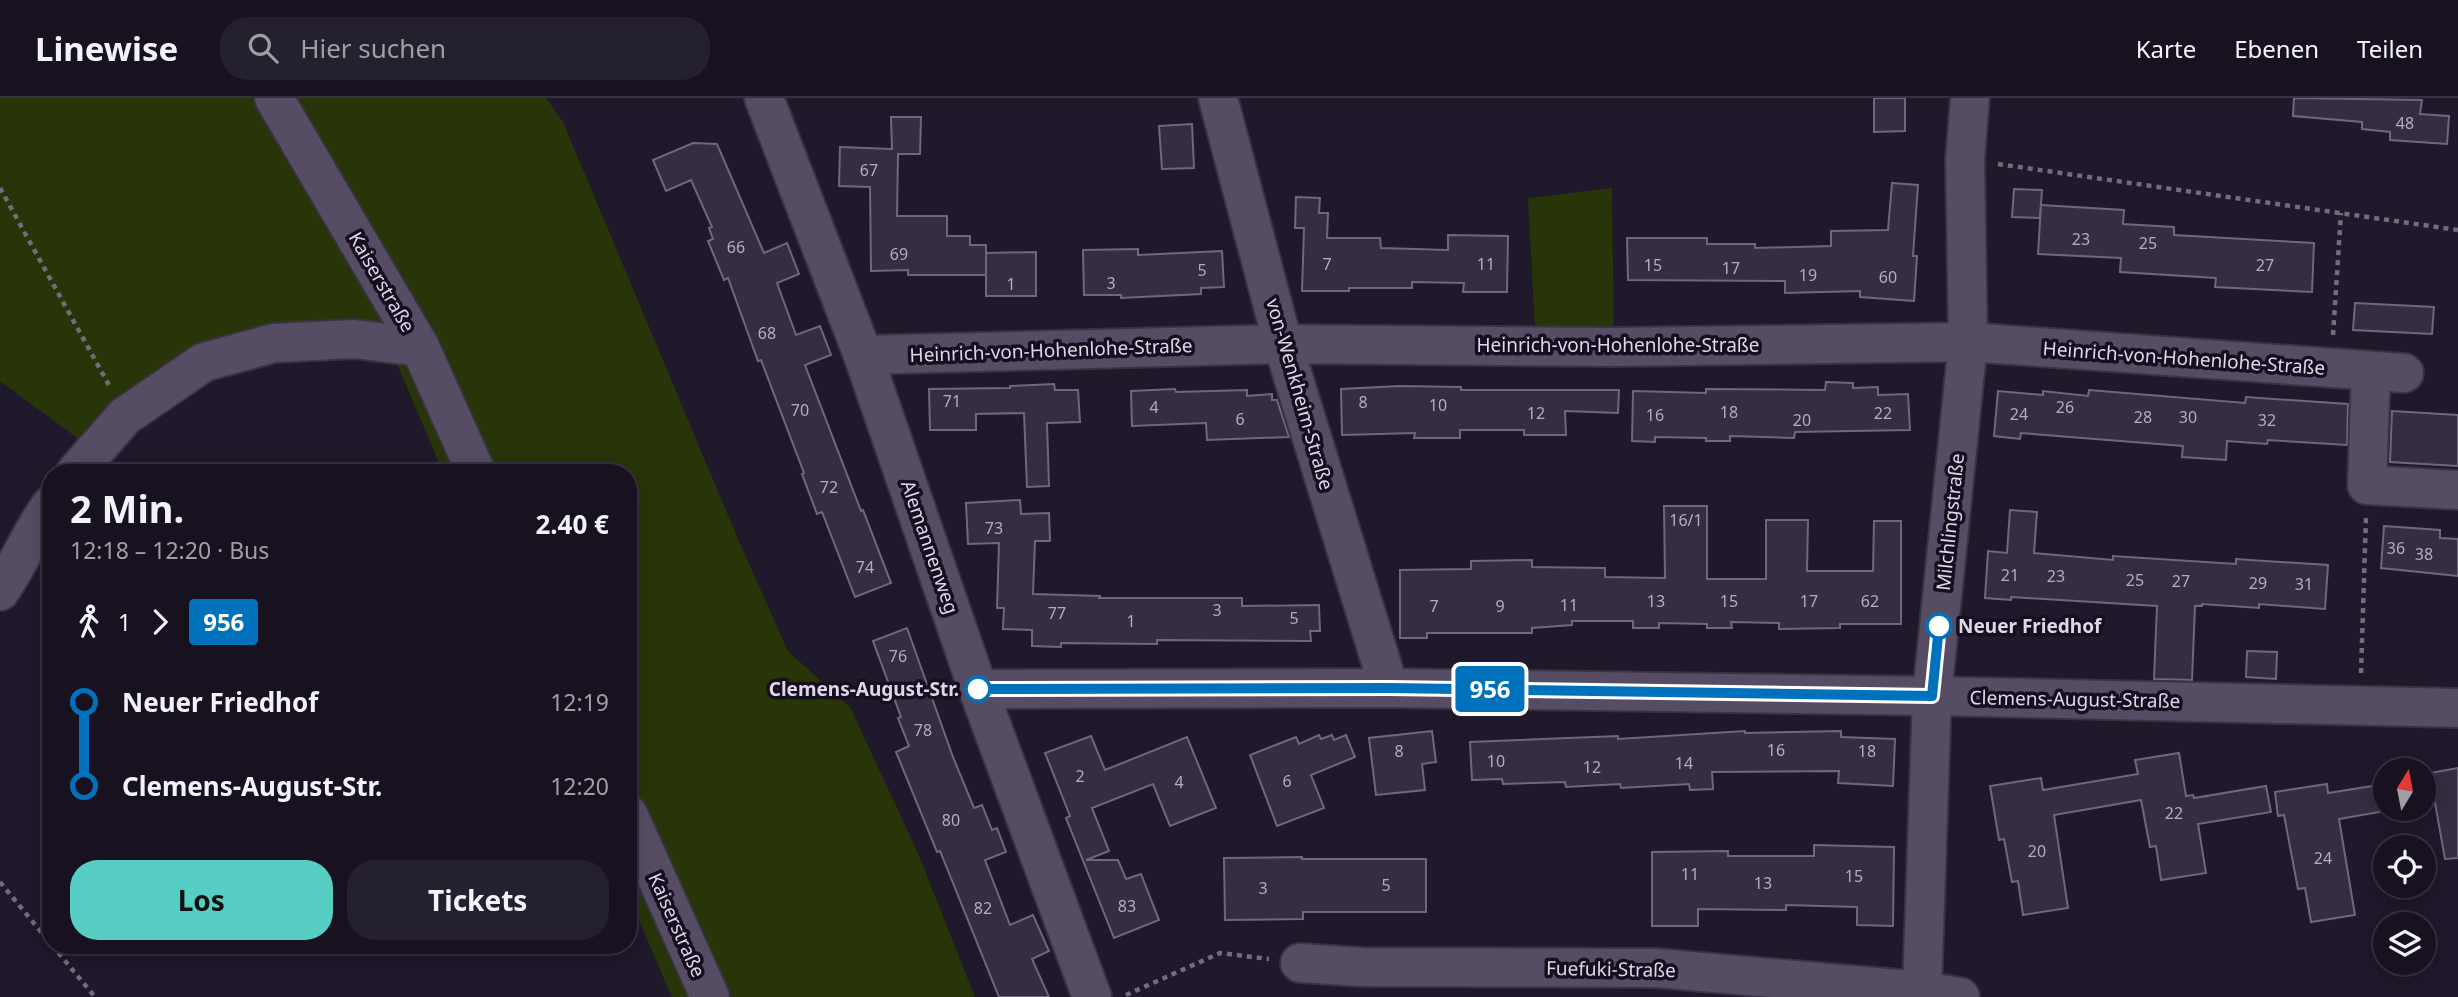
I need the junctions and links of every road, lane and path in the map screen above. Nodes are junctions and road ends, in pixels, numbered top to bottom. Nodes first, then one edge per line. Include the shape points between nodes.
1 (274, 98) edge
2 (764, 98) edge
3 (1218, 98) edge
4 (1970, 98) edge
5 (1965, 159) junction
6 (0, 188) edge
7 (2341, 213) junction
8 (2458, 230) edge
9 (1968, 342) junction
10 (1283, 344) junction
11 (420, 347) junction
12 (863, 355) junction
13 (2331, 369) junction
14 (125, 416) junction
15 (83, 464) edge
16 (472, 464) edge
17 (2367, 485) junction
18 (2458, 490) edge
19 (42, 517) edge
20 (0, 591) edge
21 (1389, 688) junction
22 (978, 689) junction
23 (1932, 696) junction
24 (2360, 706) junction
25 (2458, 708) edge
26 (637, 834) edge
27 (0, 882) edge
28 (42, 933) edge
29 (59, 954) edge
30 (1300, 963) joint
31 (1369, 982) edge
32 (1663, 983) edge
33 (1922, 994) edge
34 (95, 997) edge
35 (710, 997) edge
36 (1092, 997) edge
37 (1122, 997) edge
38 (1960, 997) edge

1 - 11 street, Kaiserstraße
2 - 12 street, Alemannenweg
3 - 10 street, von-Wenkheim-Straße
4 - 5 street, Milchlingstraße
5 - 7 path
5 - 9 street, Milchlingstraße
6 - 14 path
7 - 8 path
7 - 13 path
9 - 10 street, Heinrich-von-Hohenlohe-Straße via 1614,347
9 - 13 street, Heinrich-von-Hohenlohe-Straße
9 - 23 street, Milchlingstraße
10 - 12 street, Heinrich-von-Hohenlohe-Straße
10 - 21 street, von-Wenkheim-Straße
11 - 14 street via 354,339 274,343 204,362
11 - 16 street, Kaiserstraße
12 - 22 street, Alemannenweg
13 - 17 street, Heinrich-von-Hohenlohe-Straße via 2388,372
14 - 15 street
17 - 18 street
17 - 24 path
19 - 20 street
21 - 22 street, Clemens-August-Straße
21 - 23 street, Clemens-August-Straße
22 - 36 street, Alemannenweg
23 - 24 street, Clemens-August-Straße
23 - 33 street, Milchlingstraße
24 - 25 street, Clemens-August-Straße
26 - 35 street, Kaiserstraße
27 - 28 path
29 - 34 path
30 - 31 street, Fuefuki-Straße
30 - 37 path via 1220,953
31 - 32 street, Fuefuki-Straße
32 - 33 street, Fuefuki-Straße
33 - 38 street

